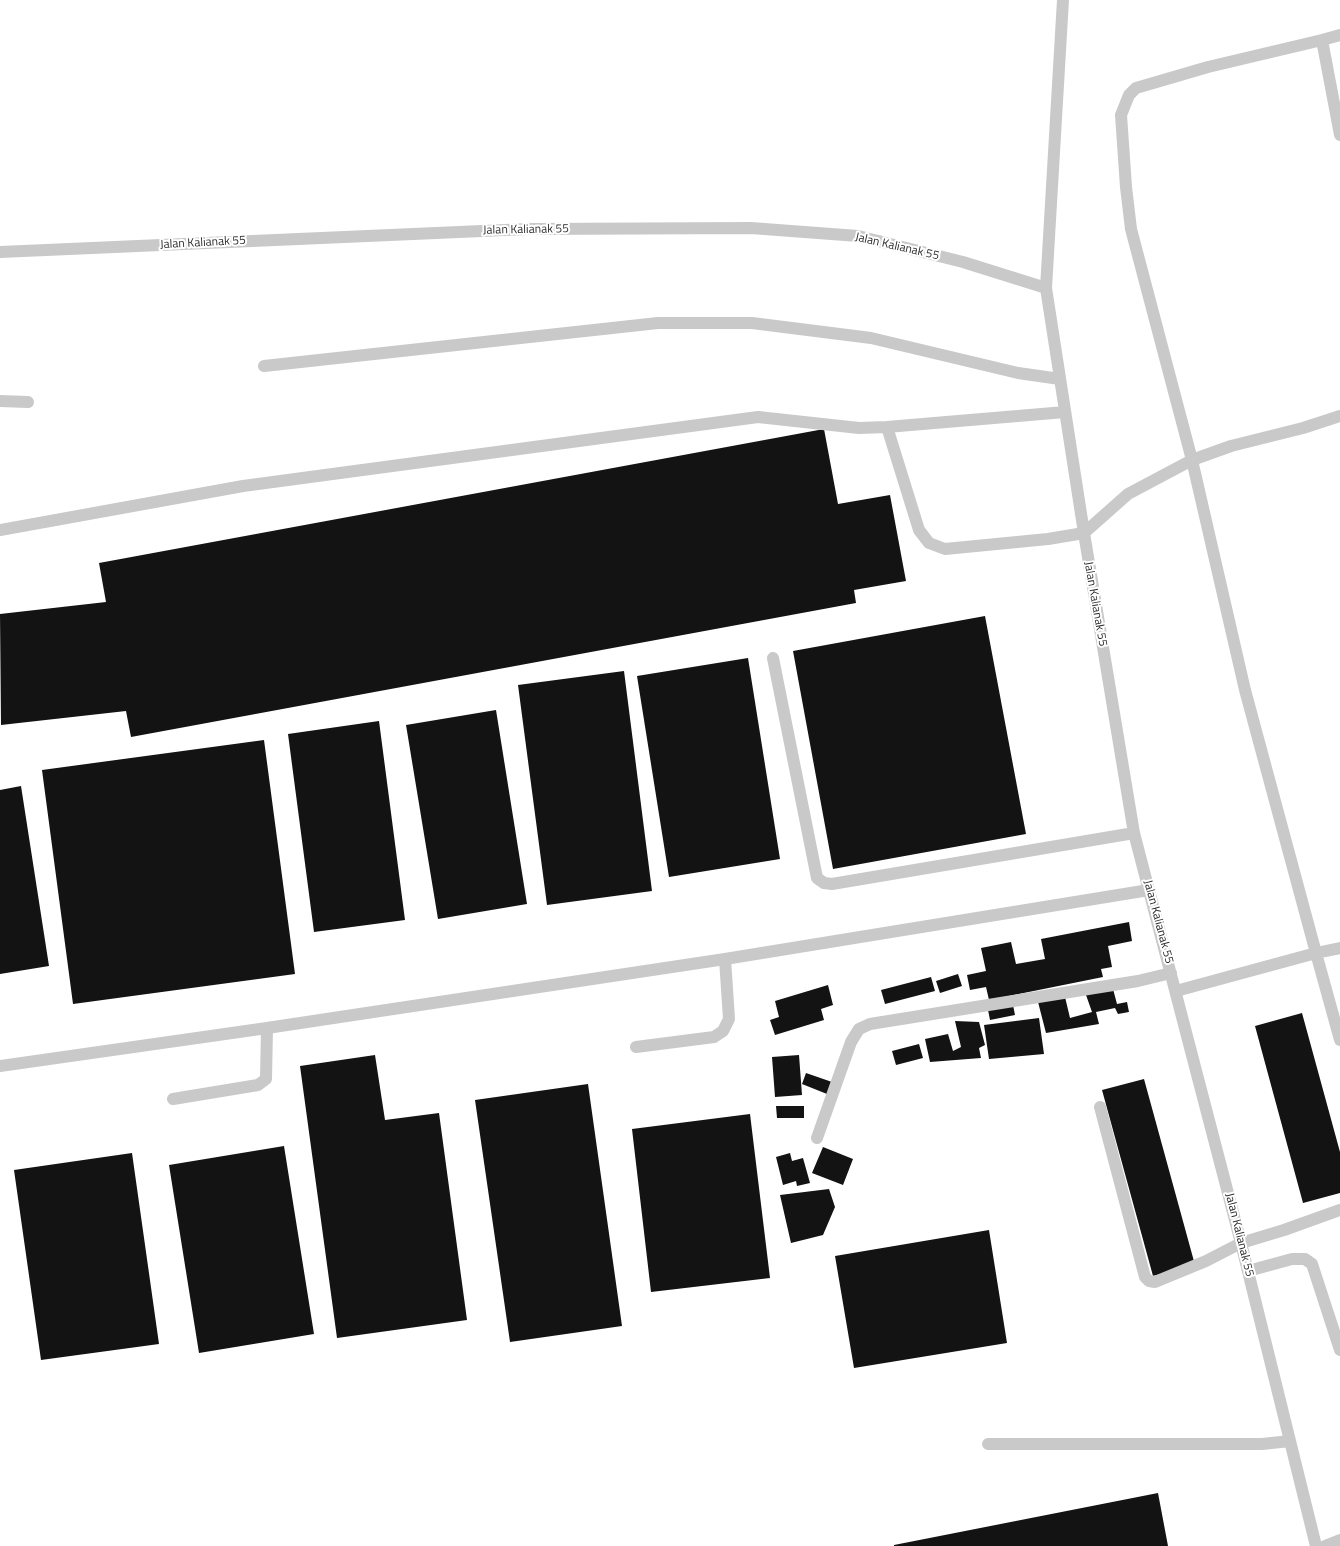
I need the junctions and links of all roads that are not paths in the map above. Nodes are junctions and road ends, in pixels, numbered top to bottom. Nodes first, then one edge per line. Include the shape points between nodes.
1 (1063, 0) edge
2 (1340, 35) edge
3 (1322, 40) junction
4 (1340, 135) edge
5 (0, 252) edge
6 (1046, 288) junction
7 (264, 366) dead end
8 (1060, 379) junction
9 (0, 401) edge
10 (28, 402) dead end
11 (1065, 412) junction
12 (1340, 416) edge
13 (888, 427) junction
14 (1192, 460) junction
15 (0, 530) edge
16 (1084, 533) junction
17 (774, 658) dead end
18 (1134, 833) junction
19 (1149, 890) junction
20 (1340, 948) edge
21 (1316, 953) junction
22 (725, 959) junction
23 (1171, 973) junction
24 (1176, 991) junction
25 (267, 1028) junction
26 (1340, 1040) edge
27 (636, 1047) dead end
28 (0, 1066) edge
29 (173, 1099) dead end
30 (1100, 1107) dead end
31 (817, 1138) dead end
32 (1340, 1210) edge
33 (1241, 1243) junction
34 (1248, 1271) junction
35 (1340, 1350) edge
36 (1290, 1441) junction
37 (988, 1444) dead end
38 (1340, 1540) edge
39 (1316, 1546) edge
40 (1325, 1546) edge

1 - 6 lane, Jalan Kalianak 55
2 - 3 lane
3 - 4 lane
3 - 14 lane via 1208,67 1136,88 1129,95 1121,115 1131,229
5 - 6 lane, Jalan Kalianak 55 via 528,229 751,228 858,236 963,262
6 - 8 lane, Jalan Kalianak 55
7 - 8 lane via 658,322 752,323 871,338 1018,373
8 - 11 lane, Jalan Kalianak 55
9 - 10 lane
11 - 13 lane
11 - 16 lane, Jalan Kalianak 55
12 - 14 lane via 1231,446
13 - 15 lane via 859,428 758,417 243,486
13 - 16 lane via 919,530 929,543 945,549
14 - 16 lane via 1128,494
14 - 21 lane via 1245,690
16 - 18 lane, Jalan Kalianak 55
17 - 18 lane via 817,878 824,883 832,884
18 - 19 lane, Jalan Kalianak 55
19 - 22 lane
19 - 23 lane, Jalan Kalianak 55
20 - 21 lane
21 - 24 lane
21 - 26 lane
22 - 25 lane
22 - 27 lane via 728,1019 724,1031 714,1037
23 - 24 lane, Jalan Kalianak 55
23 - 31 lane via 1138,981 870,1024 859,1029 851,1042
24 - 33 lane, Jalan Kalianak 55
25 - 28 lane
25 - 29 lane via 266,1079 258,1085
30 - 33 lane via 1145,1277 1155,1282
32 - 33 lane
33 - 34 lane, Jalan Kalianak 55
34 - 35 lane via 1292,1259 1305,1259 1312,1264
34 - 36 lane, Jalan Kalianak 55
36 - 37 lane via 1262,1444
36 - 39 lane, Jalan Kalianak 55
38 - 40 lane

